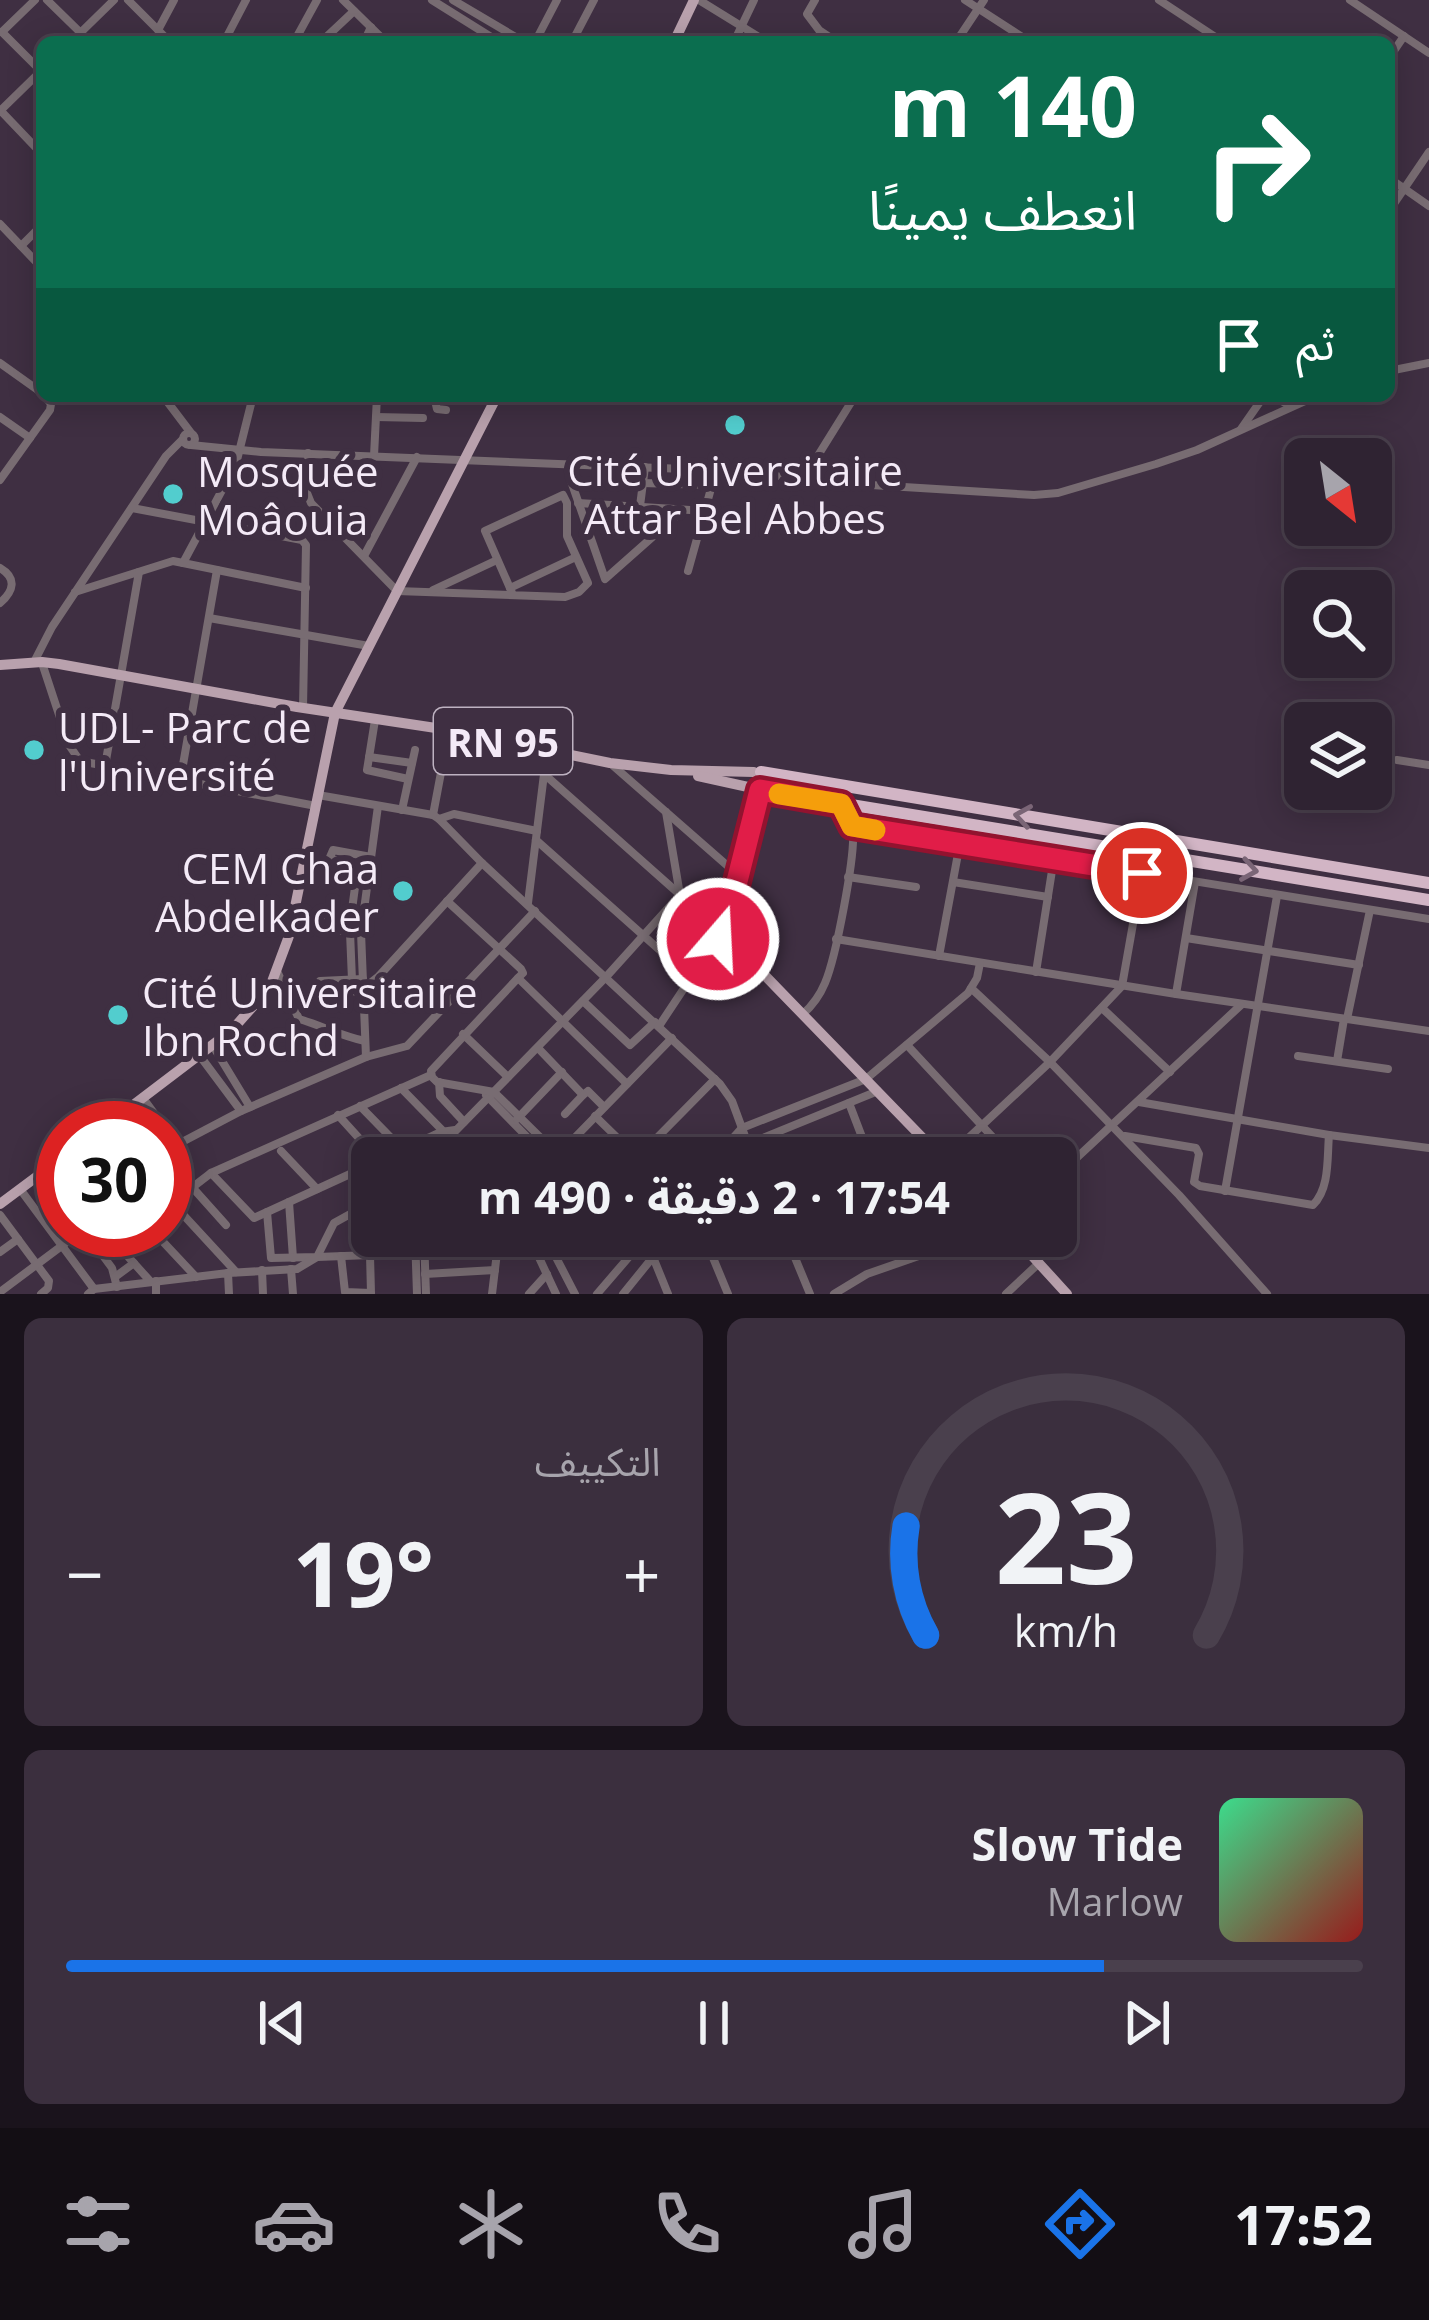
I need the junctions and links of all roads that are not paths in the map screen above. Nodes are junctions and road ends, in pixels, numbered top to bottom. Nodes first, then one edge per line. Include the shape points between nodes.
1 (35, 0) edge
2 (47, 0) edge
3 (114, 0) edge
4 (128, 0) edge
5 (174, 0) edge
6 (246, 0) edge
7 (317, 0) edge
8 (343, 0) edge
9 (432, 0) edge
10 (452, 0) edge
11 (557, 0) edge
12 (594, 0) edge
13 (697, 0) edge
14 (754, 0) edge
15 (815, 0) edge
16 (964, 0) edge
17 (1159, 0) edge
18 (1349, 0) edge
19 (981, 4) edge
20 (354, 10) junction
21 (371, 27) junction
22 (741, 28) junction
23 (158, 30) junction
24 (1, 33) edge
25 (81, 33) junction
26 (78, 36) edge
27 (84, 36) edge
28 (164, 36) edge
29 (227, 36) edge
30 (297, 36) edge
31 (327, 36) edge
32 (367, 36) edge
33 (380, 36) edge
34 (490, 36) edge
35 (514, 36) edge
36 (539, 36) edge
37 (575, 36) edge
38 (677, 36) edge
39 (737, 36) edge
40 (756, 36) edge
41 (828, 36) edge
42 (960, 36) edge
43 (1022, 36) edge
44 (1214, 36) edge
45 (1404, 36) junction
46 (1395, 49) edge
47 (1429, 53) edge
48 (36, 65) edge
49 (36, 77) edge
50 (0, 110) edge
51 (36, 148) edge
52 (1429, 152) edge
53 (1395, 182) edge
54 (1404, 189) junction
55 (1395, 202) edge
56 (1429, 206) edge
57 (0, 225) edge
58 (36, 231) edge
59 (21, 246) junction
60 (36, 262) edge
61 (0, 363) edge
62 (1429, 363) edge
63 (1395, 369) edge
64 (36, 390) edge
65 (48, 402) edge
66 (169, 402) edge
67 (252, 402) edge
68 (376, 402) edge
69 (435, 402) edge
70 (494, 402) edge
71 (852, 402) edge
72 (1259, 402) edge
73 (1278, 402) edge
74 (1301, 402) edge
75 (1291, 406) junction
76 (446, 410) dead end
77 (0, 417) edge
78 (376, 417) junction
79 (423, 418) dead end
80 (1240, 430) junction
81 (30, 438) junction
82 (188, 439) junction
83 (240, 450) junction
84 (308, 453) junction
85 (374, 456) junction
86 (417, 457) junction
87 (466, 458) junction
88 (645, 467) junction
89 (2, 473) edge
90 (804, 478) junction
91 (643, 481) junction
92 (578, 503) junction
93 (640, 506) junction
94 (131, 508) junction
95 (683, 510) junction
96 (706, 511) junction
97 (625, 519) dead end
98 (205, 521) junction
99 (364, 557) junction
100 (576, 557) junction
101 (497, 560) junction
102 (183, 563) junction
103 (0, 568) edge
104 (217, 570) junction
105 (688, 571) dead end
106 (139, 572) junction
107 (305, 588) junction
108 (398, 591) junction
109 (512, 591) junction
110 (76, 592) junction
111 (430, 592) junction
112 (0, 603) edge
113 (209, 618) junction
114 (304, 635) junction
115 (369, 646) junction
116 (38, 662) junction
117 (0, 665) edge
118 (121, 674) junction
119 (197, 687) junction
120 (302, 708) junction
121 (334, 713) junction
122 (375, 719) junction
123 (449, 730) junction
124 (415, 750) dead end
125 (547, 750) junction
126 (369, 757) junction
127 (1397, 760) dead end
128 (412, 763) junction
129 (610, 763) junction
130 (1429, 765) edge
131 (105, 766) junction
132 (671, 770) junction
133 (758, 772) junction
134 (544, 774) junction
135 (408, 779) junction
136 (180, 782) junction
137 (754, 789) junction
138 (317, 800) junction
139 (841, 804) junction
140 (378, 806) junction
141 (402, 810) junction
142 (667, 812) junction
143 (436, 817) junction
144 (852, 826) junction
145 (537, 835) junction
146 (960, 843) junction
147 (1054, 858) junction
148 (370, 862) junction
149 (482, 862) junction
150 (358, 865) junction
151 (1142, 873) junction
152 (740, 876) junction
153 (848, 877) junction
154 (953, 882) junction
155 (1195, 882) junction
156 (1429, 883) edge
157 (916, 887) dead end
158 (680, 896) junction
159 (1277, 896) junction
160 (1048, 898) junction
161 (1429, 900) edge
162 (447, 901) junction
163 (532, 908) junction
164 (1370, 910) junction
165 (351, 918) junction
166 (362, 920) junction
167 (1429, 920) edge
168 (724, 929) junction
169 (350, 932) junction
170 (361, 932) junction
171 (646, 935) junction
172 (1186, 938) junction
173 (836, 939) junction
174 (500, 950) junction
175 (1266, 950) junction
176 (939, 956) junction
177 (980, 962) junction
178 (1359, 965) junction
179 (277, 971) junction
180 (1036, 972) junction
181 (606, 977) junction
182 (690, 977) junction
183 (518, 978) junction
184 (360, 985) junction
185 (1122, 986) junction
186 (971, 988) junction
187 (1176, 994) junction
188 (583, 1001) junction
189 (1242, 1004) junction
190 (1257, 1006) junction
191 (1102, 1008) junction
192 (803, 1014) junction
193 (1346, 1019) junction
194 (563, 1022) junction
195 (657, 1024) junction
196 (1429, 1031) edge
197 (463, 1034) junction
198 (672, 1038) junction
199 (365, 1041) junction
200 (907, 1045) junction
201 (213, 1046) junction
202 (538, 1048) junction
203 (200, 1056) junction
204 (1298, 1056) dead end
205 (366, 1057) junction
206 (1337, 1061) junction
207 (1050, 1062) junction
208 (1388, 1069) dead end
209 (562, 1072) junction
210 (1170, 1072) junction
211 (508, 1077) junction
212 (435, 1079) junction
213 (715, 1079) junction
214 (866, 1079) junction
215 (627, 1084) junction
216 (401, 1088) junction
217 (878, 1091) junction
218 (491, 1095) junction
219 (583, 1095) junction
220 (143, 1098) junction
221 (140, 1101) edge
222 (145, 1101) edge
223 (1139, 1102) junction
224 (849, 1103) junction
225 (360, 1106) junction
226 (604, 1107) junction
227 (245, 1109) junction
228 (565, 1114) dead end
229 (338, 1115) junction
230 (595, 1117) junction
231 (1239, 1118) junction
232 (516, 1120) junction
233 (464, 1122) junction
234 (983, 1126) junction
235 (1112, 1126) junction
236 (742, 1128) junction
237 (445, 1135) junction
238 (1329, 1135) junction
239 (192, 1136) edge
240 (1121, 1136) junction
241 (358, 1137) edge
242 (391, 1137) edge
243 (440, 1137) edge
244 (462, 1137) edge
245 (534, 1137) edge
246 (575, 1137) edge
247 (616, 1137) edge
248 (658, 1137) edge
249 (734, 1137) edge
250 (745, 1137) edge
251 (765, 1137) edge
252 (862, 1137) edge
253 (923, 1137) edge
254 (970, 1137) edge
255 (993, 1137) edge
256 (1429, 1148) edge
257 (281, 1151) dead end
258 (1077, 1158) edge
259 (211, 1172) junction
260 (351, 1173) edge
261 (36, 1177) edge
262 (192, 1187) joint
263 (20, 1189) junction
264 (317, 1189) junction
265 (1225, 1191) junction
266 (289, 1202) junction
267 (0, 1204) edge
268 (36, 1211) edge
269 (267, 1212) junction
270 (351, 1214) edge
271 (0, 1215) edge
272 (226, 1225) dead end
273 (192, 1226) edge
274 (18, 1239) junction
275 (0, 1252) edge
276 (341, 1256) junction
277 (351, 1256) edge
278 (49, 1257) edge
279 (71, 1257) edge
280 (106, 1257) edge
281 (129, 1257) edge
282 (177, 1257) edge
283 (317, 1257) junction
284 (370, 1257) edge
285 (420, 1257) edge
286 (421, 1257) edge
287 (497, 1257) edge
288 (556, 1257) edge
289 (629, 1257) edge
290 (653, 1257) joint
291 (713, 1257) edge
292 (795, 1257) edge
293 (912, 1257) edge
294 (1033, 1257) edge
295 (293, 1258) junction
296 (540, 1258) edge
297 (909, 1258) joint
298 (134, 1263) junction
299 (1039, 1264) junction
300 (37, 1265) junction
301 (291, 1269) junction
302 (262, 1270) junction
303 (495, 1270) junction
304 (232, 1273) junction
305 (425, 1274) junction
306 (547, 1274) junction
307 (197, 1279) junction
308 (154, 1281) junction
309 (116, 1282) junction
310 (98, 1291) edge
311 (0, 1292) edge
312 (371, 1293) edge
313 (40, 1294) edge
314 (156, 1294) edge
315 (229, 1294) edge
316 (262, 1294) edge
317 (292, 1294) edge
318 (422, 1294) edge
319 (492, 1294) edge
320 (529, 1294) edge
321 (556, 1294) edge
322 (574, 1294) edge
323 (597, 1294) edge
324 (623, 1294) edge
325 (668, 1294) edge
326 (728, 1294) edge
327 (810, 1294) edge
328 (835, 1294) edge
329 (1006, 1294) edge
330 (1067, 1294) edge
331 (1267, 1294) edge

1 - 24 street
2 - 25 street
3 - 25 street
4 - 23 street
5 - 23 street
6 - 29 street
7 - 30 street
8 - 20 street
9 - 34 street
10 - 35 street
11 - 36 street
12 - 37 street
13 - 22 street
13 - 38 main road
14 - 22 street
15 - 41 street via 807,14
16 - 19 street
17 - 44 street
18 - 45 street
19 - 42 street
19 - 43 street
20 - 21 street
20 - 31 street
21 - 32 street
21 - 33 street
22 - 39 street
22 - 40 street
23 - 28 street
24 - 48 street
25 - 26 street
25 - 27 street
45 - 46 street
45 - 47 street
49 - 50 street
50 - 51 street
52 - 54 street
53 - 54 street
54 - 55 street
54 - 56 street
57 - 59 street
58 - 59 street
59 - 60 street
61 - 64 street
62 - 63 street
65 - 81 street
66 - 82 street
67 - 83 street
68 - 78 street
69 - 76 street
70 - 87 main road
71 - 90 street
72 - 80 street
73 - 75 street
74 - 75 street
75 - 80 street
77 - 81 street
78 - 79 street
78 - 85 street
80 - 90 street via 1050,494
81 - 89 street
82 - 83 street
82 - 94 street
83 - 84 street
83 - 98 street
84 - 85 street
84 - 99 street via 308,498
85 - 86 street
86 - 87 street
86 - 99 street
87 - 88 street
87 - 108 main road
88 - 90 street
88 - 91 street
91 - 92 street via 573,479
91 - 93 street
91 - 96 street via 711,484
92 - 93 street
92 - 95 street via 605,579
93 - 95 street
93 - 97 street
94 - 98 street
94 - 110 street
95 - 96 street
96 - 105 street
98 - 102 street
98 - 107 street via 299,538 306,545
99 - 108 street
100 - 101 street via 561,494 485,531
100 - 109 street
100 - 109 street via 588,583 579,592
101 - 109 street
101 - 111 street
102 - 104 street
102 - 106 street
103 - 112 street via 13,582
104 - 107 street
104 - 113 street
106 - 110 street
106 - 118 street
107 - 114 street
108 - 111 street
108 - 115 main road
109 - 111 street
110 - 116 street
113 - 114 street
113 - 119 street
114 - 115 street
114 - 120 street
115 - 121 main road
116 - 117 main road
116 - 118 main road
116 - 131 street via 73,754
118 - 119 main road
118 - 131 street
119 - 120 main road
119 - 136 street
120 - 121 main road
121 - 122 main road, RN 95
121 - 138 main road
122 - 123 main road, RN 95
122 - 126 street
123 - 125 main road, RN 95
123 - 143 street
124 - 128 street
125 - 129 main road, RN 95
125 - 134 street
126 - 128 street
126 - 135 street via 369,772
127 - 130 street
128 - 135 street
129 - 132 main road, RN 95
129 - 142 street
131 - 136 street
132 - 133 main road, RN 95
132 - 137 main road, RN 95
133 - 137 main road via 766,783
156 -> 133 highway, RN 95
134 - 145 street
134 - 158 street
135 - 141 street
136 - 138 street
137 - 139 highway, RN 95
137 - 152 main road
138 - 140 street
138 - 179 main road
139 - 144 street
139 -> 161 highway, RN 95
140 - 141 street
140 - 148 street
141 - 143 street
142 - 152 street
142 - 158 street
143 - 145 street via 454,814
143 - 149 street
144 - 146 street
144 - 153 street
145 - 163 street
145 - 171 street
146 - 147 street
146 - 154 street
147 - 151 street
147 - 160 street
148 - 150 street
148 - 150 street via 331,851 331,860
148 - 166 street
149 - 162 street
149 - 163 street
150 - 165 street
151 - 155 street
151 - 185 street
152 - 168 main road
153 - 157 street
153 - 173 street
154 - 160 street
154 - 176 street
155 - 159 street
155 - 172 street
158 - 168 street
158 - 171 street
159 - 164 street
159 - 175 street
160 - 180 street
162 - 174 street
162 - 184 street via 378,977
163 - 174 street
163 - 181 street
164 - 167 street
164 - 178 street
165 - 166 street
165 - 169 street via 324,912 318,922
166 - 170 street
168 - 182 street
168 - 192 main road
169 - 170 street
169 - 184 street
170 - 184 street
171 - 181 street
171 - 182 street
172 - 175 street
172 - 187 street
173 - 176 street
173 - 192 street via 824,987
174 - 183 street via 522,970
174 - 205 street via 411,1043
175 - 178 street
175 - 190 street
176 - 177 street
177 - 180 street
177 - 186 street
178 - 193 street
179 - 199 street via 298,1018
179 - 201 main road via 256,1005
180 - 185 street
181 - 188 street
181 - 195 street
182 - 195 street
183 - 194 street
183 - 197 street
184 - 199 street
185 - 187 street
185 - 191 street
186 - 200 street
186 - 207 street
187 - 189 street
188 - 194 street
188 - 195 street via 631,1046
189 - 190 street
189 - 210 street
190 - 193 street
190 - 231 street
191 - 207 street
191 - 210 street
192 - 214 main road
193 - 196 street
193 - 206 street
194 - 202 street
194 - 215 street
195 - 198 street
197 - 211 street
197 - 212 street via 433,1067
198 - 213 street
198 - 215 street
199 - 205 street
200 - 214 street
200 - 234 street
201 - 203 main road
201 - 227 street
202 - 209 street
202 - 211 street
203 - 220 main road
203 - 227 street
204 - 206 street
205 - 227 street
206 - 208 street
207 - 234 street
207 - 235 street
209 - 219 street
209 - 232 street
210 - 223 street
211 - 218 street
212 - 216 street
212 - 218 street
212 - 233 street
213 - 236 street
213 - 248 street
214 - 217 main road
214 - 236 street
215 - 226 street
216 - 225 street
216 - 237 street
217 - 224 street
217 - 253 main road
218 - 232 street
218 - 233 street
219 - 226 street
219 - 228 street
220 - 221 main road
220 - 222 street
223 - 231 street
223 - 235 street
224 - 251 street
224 - 252 street
225 - 229 street
225 - 242 street
226 - 230 street
227 - 239 street
229 - 241 street
229 - 259 street
230 - 246 street
230 - 247 street
231 - 238 street
231 - 265 street
232 - 245 street
233 - 237 street
234 - 254 street
234 - 255 street
235 - 240 street
235 - 258 street
236 - 249 street
236 - 250 street
237 - 243 street
237 - 244 street
238 - 256 street
238 - 265 street via 1324,1185 1313,1205
240 - 265 street via 1196,1148 1194,1182
240 - 331 street
257 - 264 street
259 - 262 street
259 - 269 street via 252,1217
260 - 264 street
261 - 263 main road
262 - 272 street
263 - 267 main road
263 - 268 street
264 - 266 street
266 - 269 street
266 - 295 street
269 - 295 street via 270,1256
270 - 283 street via 334,1223
271 - 274 street
273 - 304 street
274 - 275 street
274 - 300 street
276 - 277 street
276 - 283 street
276 - 312 street via 345,1292
278 - 300 street
279 - 310 street
280 - 309 street
281 - 298 street
282 - 307 street
283 - 295 street
283 - 301 street
284 - 312 street
285 - 318 street
286 - 305 street
287 - 303 street
288 - 322 street
289 - 323 street
290 - 324 street
290 - 325 street
291 - 326 street
292 - 327 street
293 - 297 street
294 - 299 main road
296 - 306 street
297 - 328 street
298 - 308 street
298 - 309 street
299 - 329 street
299 - 330 main road
300 - 311 street
300 - 313 street via 50,1285
301 - 302 street
301 - 317 street
302 - 304 street
302 - 316 street
303 - 305 street
303 - 319 street
304 - 307 street
304 - 315 street
305 - 318 street
306 - 320 street
306 - 321 street
307 - 308 street
308 - 309 street
308 - 314 street
309 - 310 street

